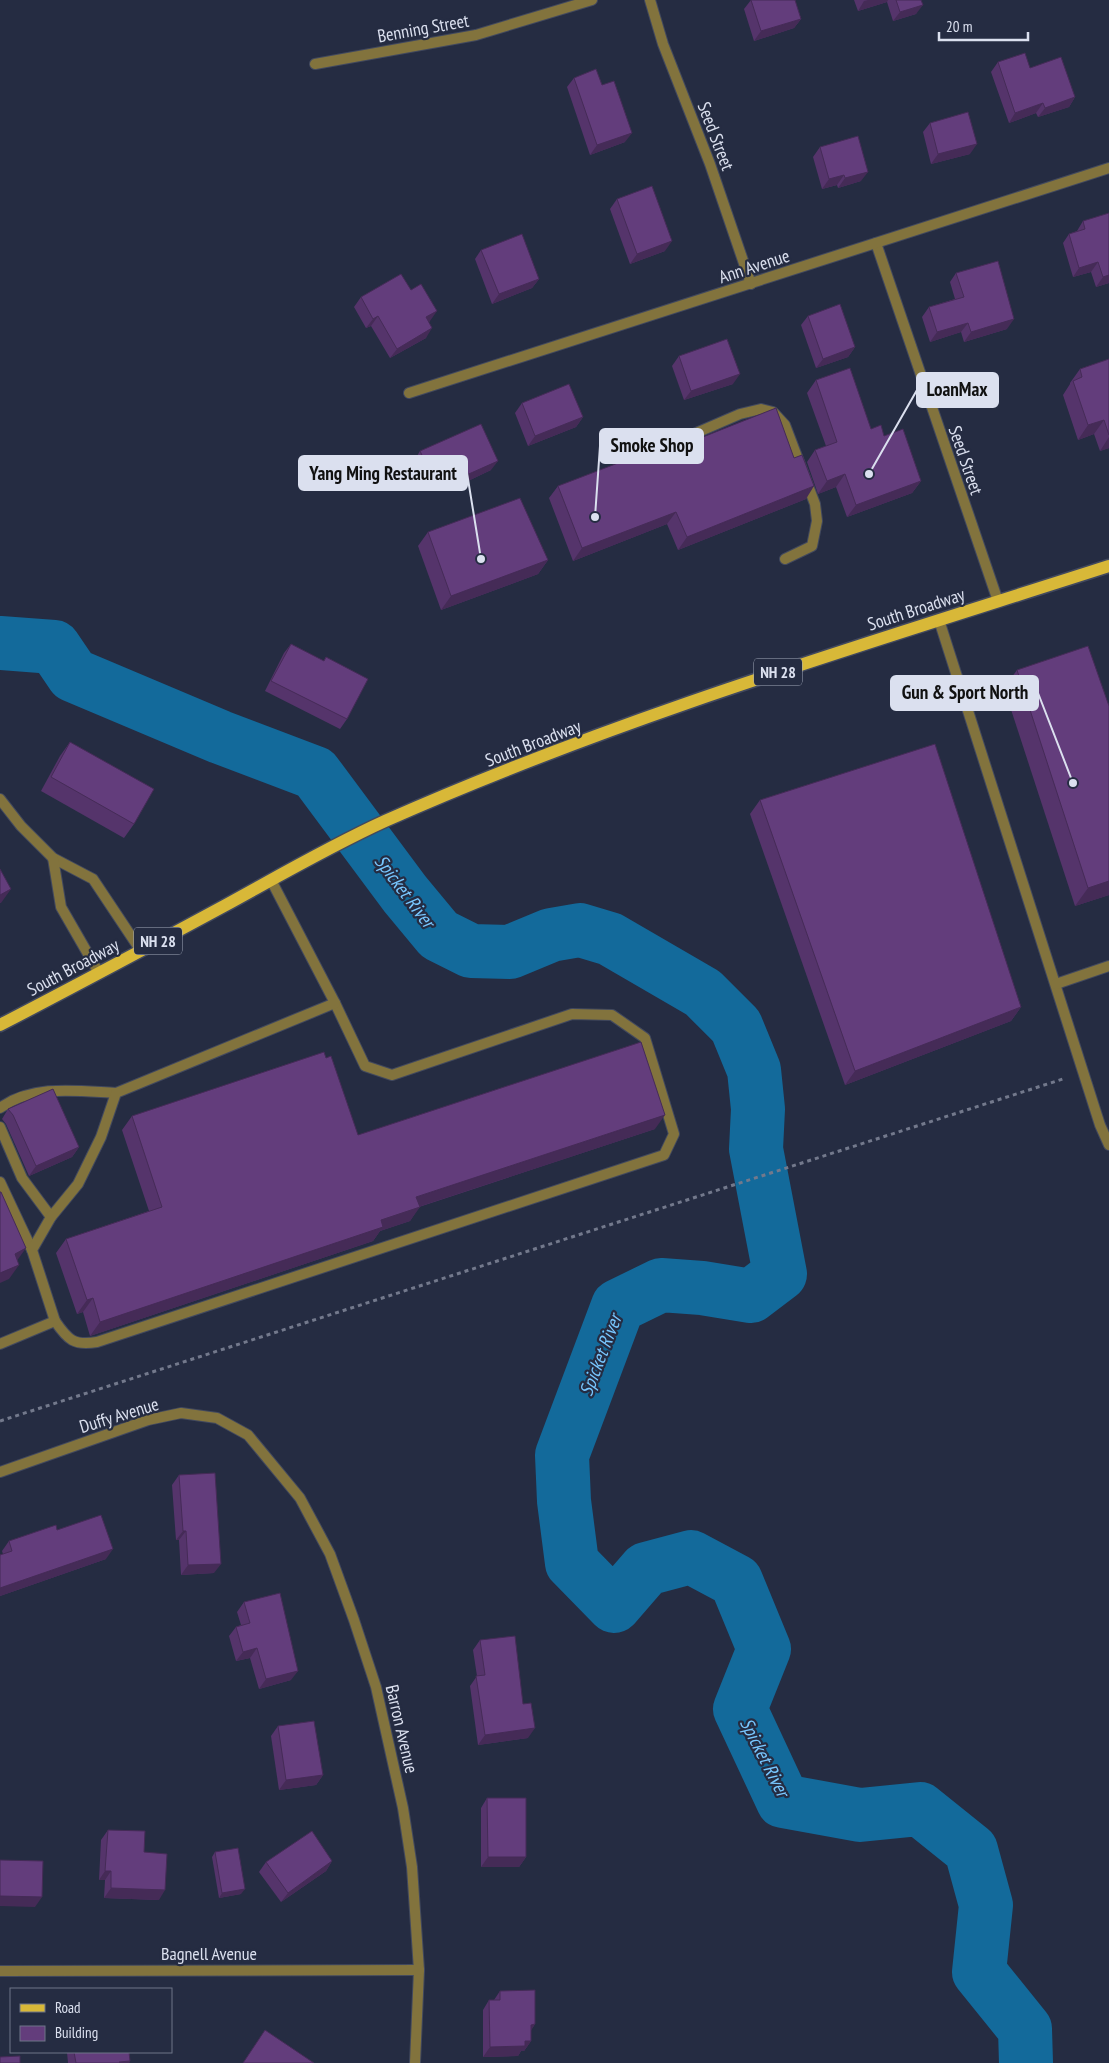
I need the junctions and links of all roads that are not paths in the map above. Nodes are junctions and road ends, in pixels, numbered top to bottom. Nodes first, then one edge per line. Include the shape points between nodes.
1 (592, 0) edge
2 (650, 0) edge
3 (316, 64) dead end
4 (1109, 168) edge
5 (876, 243) junction
6 (751, 284) junction
7 (409, 393) dead end
8 (696, 433) dead end
9 (785, 559) dead end
10 (1109, 566) edge
11 (998, 601) junction
12 (939, 620) junction
13 (0, 799) edge
14 (53, 858) junction
15 (271, 880) junction
16 (141, 951) junction
17 (1109, 966) edge
18 (99, 973) junction
19 (1056, 984) junction
20 (335, 1003) junction
21 (0, 1025) edge
22 (116, 1093) junction
23 (0, 1108) edge
24 (0, 1127) edge
25 (1109, 1145) edge
26 (0, 1182) edge
27 (51, 1217) junction
28 (32, 1250) junction
29 (56, 1322) junction
30 (0, 1344) edge
31 (248, 1435) joint
32 (0, 1472) edge
33 (419, 1970) junction
34 (0, 1971) edge
35 (415, 2063) edge

1 - 3 street, Benning Street via 476,36
2 - 6 street, Seed Street
4 - 5 street, Ann Avenue
5 - 6 street, Ann Avenue
5 - 11 street, Seed Street
6 - 7 street, Ann Avenue
8 - 9 street via 740,414 761,409 774,412 785,425 816,504 817,521 812,546
10 - 11 main road, South Broadway / NH 28
11 - 12 main road, South Broadway / NH 28
12 - 15 main road, South Broadway / NH 28 via 821,657 452,792 381,823
12 - 19 street
13 - 14 street
14 - 16 street via 93,879
14 - 18 street via 61,907
15 - 16 main road, South Broadway / NH 28
15 - 20 street
16 - 18 main road, South Broadway / NH 28
17 - 19 street
18 - 21 main road, South Broadway / NH 28
19 - 25 street
20 - 22 street
20 - 29 street via 366,1066 392,1075 572,1014 612,1015 645,1038 674,1134 664,1155 97,1342 73,1342
22 - 23 street via 41,1091
22 - 27 street via 101,1137 78,1184
24 - 27 street via 22,1178
26 - 28 street
27 - 28 street
28 - 29 street
29 - 30 street
31 - 32 street, Duffy Avenue via 217,1418 181,1413 148,1420
31 - 33 street, Barron Avenue via 300,1498 330,1554 376,1687 403,1808 412,1867
33 - 34 street, Bagnell Avenue
33 - 35 street, Barron Avenue

